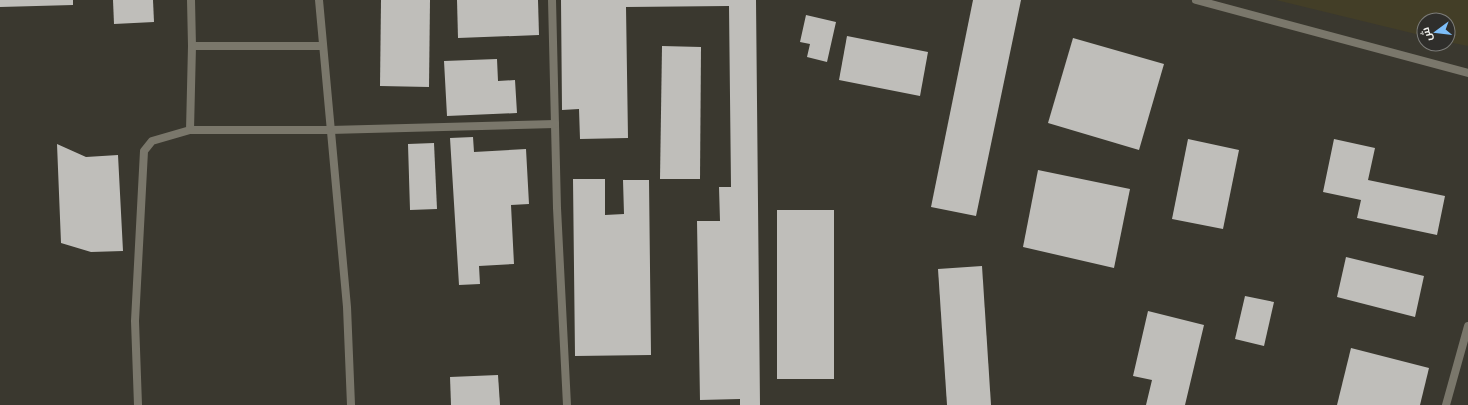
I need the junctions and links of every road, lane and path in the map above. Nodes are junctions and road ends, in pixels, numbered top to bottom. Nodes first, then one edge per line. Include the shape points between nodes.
1 (191, 0) edge
2 (319, 0) edge
3 (552, 0) edge
4 (1196, 0) edge
5 (192, 46) junction
6 (323, 46) junction
7 (1468, 73) edge
8 (555, 124) junction
9 (190, 130) junction
10 (330, 130) junction
11 (1468, 326) edge
12 (138, 405) edge
13 (351, 405) edge
14 (567, 405) edge
15 (1446, 405) edge

1 - 5 street
2 - 6 street
3 - 8 street
4 - 7 street
5 - 6 street
5 - 9 street
6 - 10 street
8 - 10 street
8 - 14 street
9 - 10 street
9 - 12 street via 152,141 144,151 135,321
10 - 13 street via 347,307
11 - 15 street

